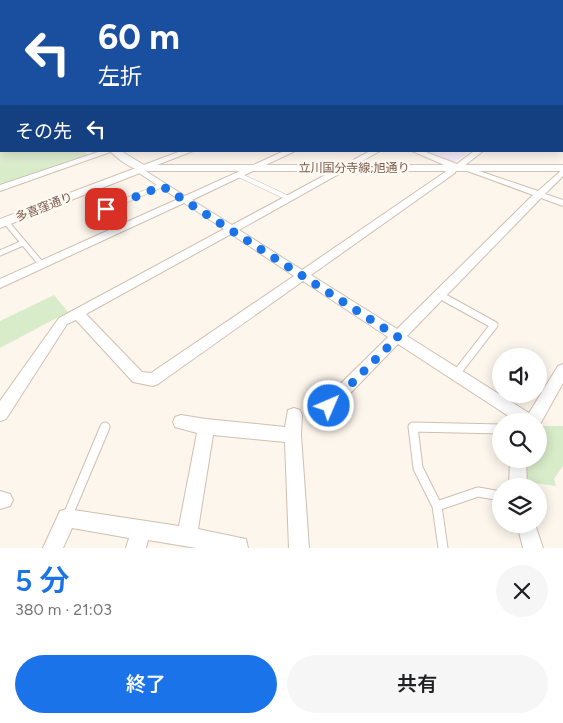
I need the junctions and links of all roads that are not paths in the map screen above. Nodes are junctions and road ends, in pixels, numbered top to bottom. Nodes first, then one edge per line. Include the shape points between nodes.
1 (106, 152) edge
2 (116, 152) edge
3 (186, 152) edge
4 (289, 152) edge
5 (374, 152) edge
6 (419, 152) edge
7 (478, 152) edge
8 (255, 168) junction
9 (344, 168) junction
10 (459, 168) junction
11 (142, 169) junction
12 (563, 169) edge
13 (239, 175) junction
14 (162, 186) junction
15 (0, 188) edge
16 (540, 195) junction
17 (288, 198) junction
18 (185, 200) junction
19 (563, 203) edge
20 (3, 223) edge
21 (127, 226) junction
22 (231, 229) junction
23 (23, 243) junction
24 (0, 253) edge
25 (42, 265) junction
26 (302, 276) junction
27 (0, 284) edge
28 (440, 295) junction
29 (77, 312) junction
30 (398, 337) junction
31 (563, 370) edge
32 (456, 374) junction
33 (329, 406) dead end
34 (517, 413) edge
35 (539, 413) edge
36 (0, 414) edge
37 (294, 414) dead end
38 (181, 422) dead end
39 (206, 427) junction
40 (105, 428) dead end
41 (492, 429) edge
42 (293, 435) junction
43 (492, 494) edge
44 (437, 506) junction
45 (67, 518) junction
46 (529, 533) edge
47 (187, 536) junction
48 (138, 540) edge
49 (53, 548) edge
50 (238, 548) edge
51 (299, 548) edge
52 (443, 548) edge
53 (533, 548) edge

1 - 15 street
2 - 11 street
3 - 11 street
4 - 8 street
5 - 9 street
6 - 10 street
7 - 10 street
8 - 9 main road, 立川国分寺線;旭通り
8 - 11 main road, 立川国分寺線;旭通り
8 - 13 street
9 - 10 main road, 立川国分寺線;旭通り
9 - 17 street
10 - 12 main road, 立川国分寺線;旭通り
10 - 16 street
10 - 26 street
11 - 14 street
11 - 20 main road, 多喜窪通り
12 - 16 street
13 - 17 lane
13 - 18 street
14 - 18 street
14 - 21 lane via 106,209
16 - 19 street
16 - 28 street
17 - 22 street
18 - 21 street
18 - 22 street
20 - 23 lane
21 - 25 street
22 - 26 street
22 - 29 street
23 - 24 lane
23 - 25 lane
25 - 27 street
26 - 29 street via 154,380 138,378
26 - 30 street
28 - 30 street
28 - 32 lane via 494,325
29 - 36 street via 63,321
30 - 32 street
30 - 33 street
31 - 35 street
32 - 34 street
37 - 42 street
38 - 39 street
39 - 42 street
39 - 47 street
40 - 45 lane
41 - 44 lane via 413,426 418,468
42 - 51 street
43 - 44 lane via 478,492
44 - 52 lane
45 - 48 street
45 - 49 street
46 - 53 street
47 - 48 street
47 - 50 street

